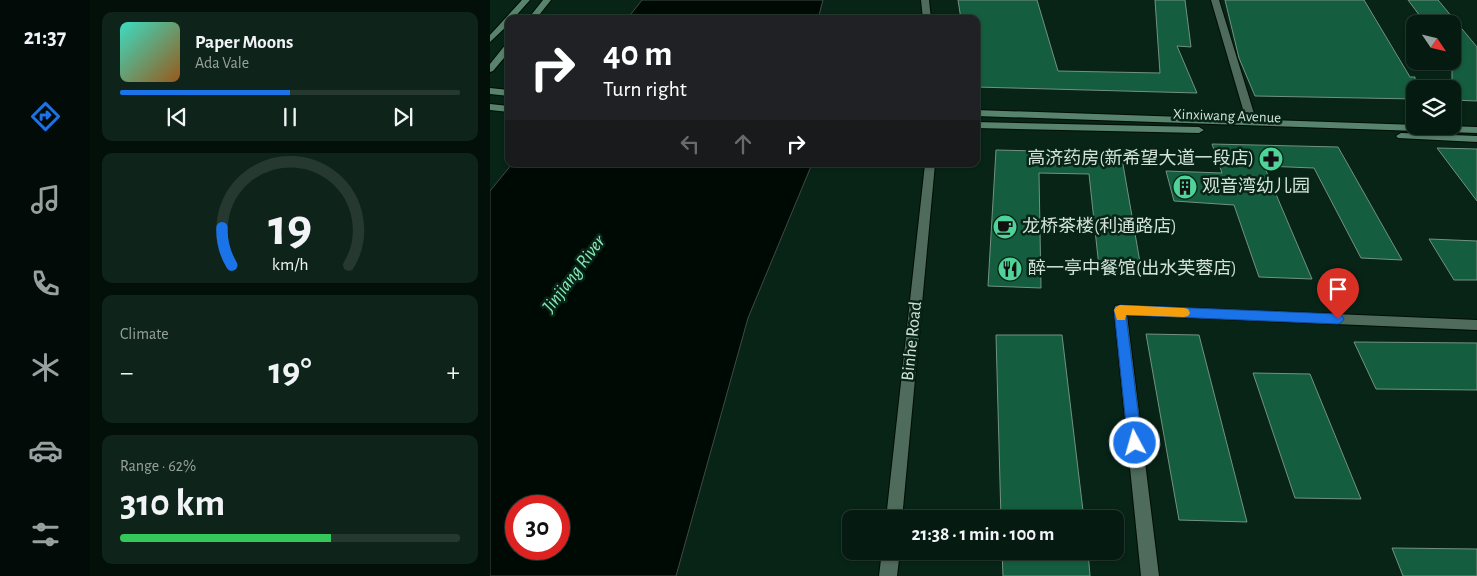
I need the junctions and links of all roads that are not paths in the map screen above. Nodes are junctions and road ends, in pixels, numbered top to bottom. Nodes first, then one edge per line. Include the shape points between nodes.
1 (526, 0) edge
2 (547, 0) edge
3 (925, 0) edge
4 (1215, 0) edge
5 (513, 15) edge
6 (535, 15) edge
7 (927, 15) edge
8 (505, 23) edge
9 (490, 40) edge
10 (505, 51) edge
11 (490, 69) edge
12 (490, 91) edge
13 (505, 93) edge
14 (490, 107) edge
15 (505, 109) edge
16 (980, 113) edge
17 (1252, 123) junction
18 (980, 125) edge
19 (1477, 130) edge
20 (1477, 139) edge
21 (930, 167) edge
22 (1477, 325) edge
23 (895, 510) edge
24 (890, 560) edge
25 (888, 576) edge
26 (1150, 576) edge

1 - 5 street
2 - 6 street
3 - 7 street
4 - 17 street
8 - 9 street
10 - 11 street
12 - 13 street
14 - 15 street
16 - 17 street
17 - 19 street
18 - 20 street, Xinxiwang Avenue
21 - 23 street, Binhe Road
22 - 26 street via 1120,310
24 - 25 street

